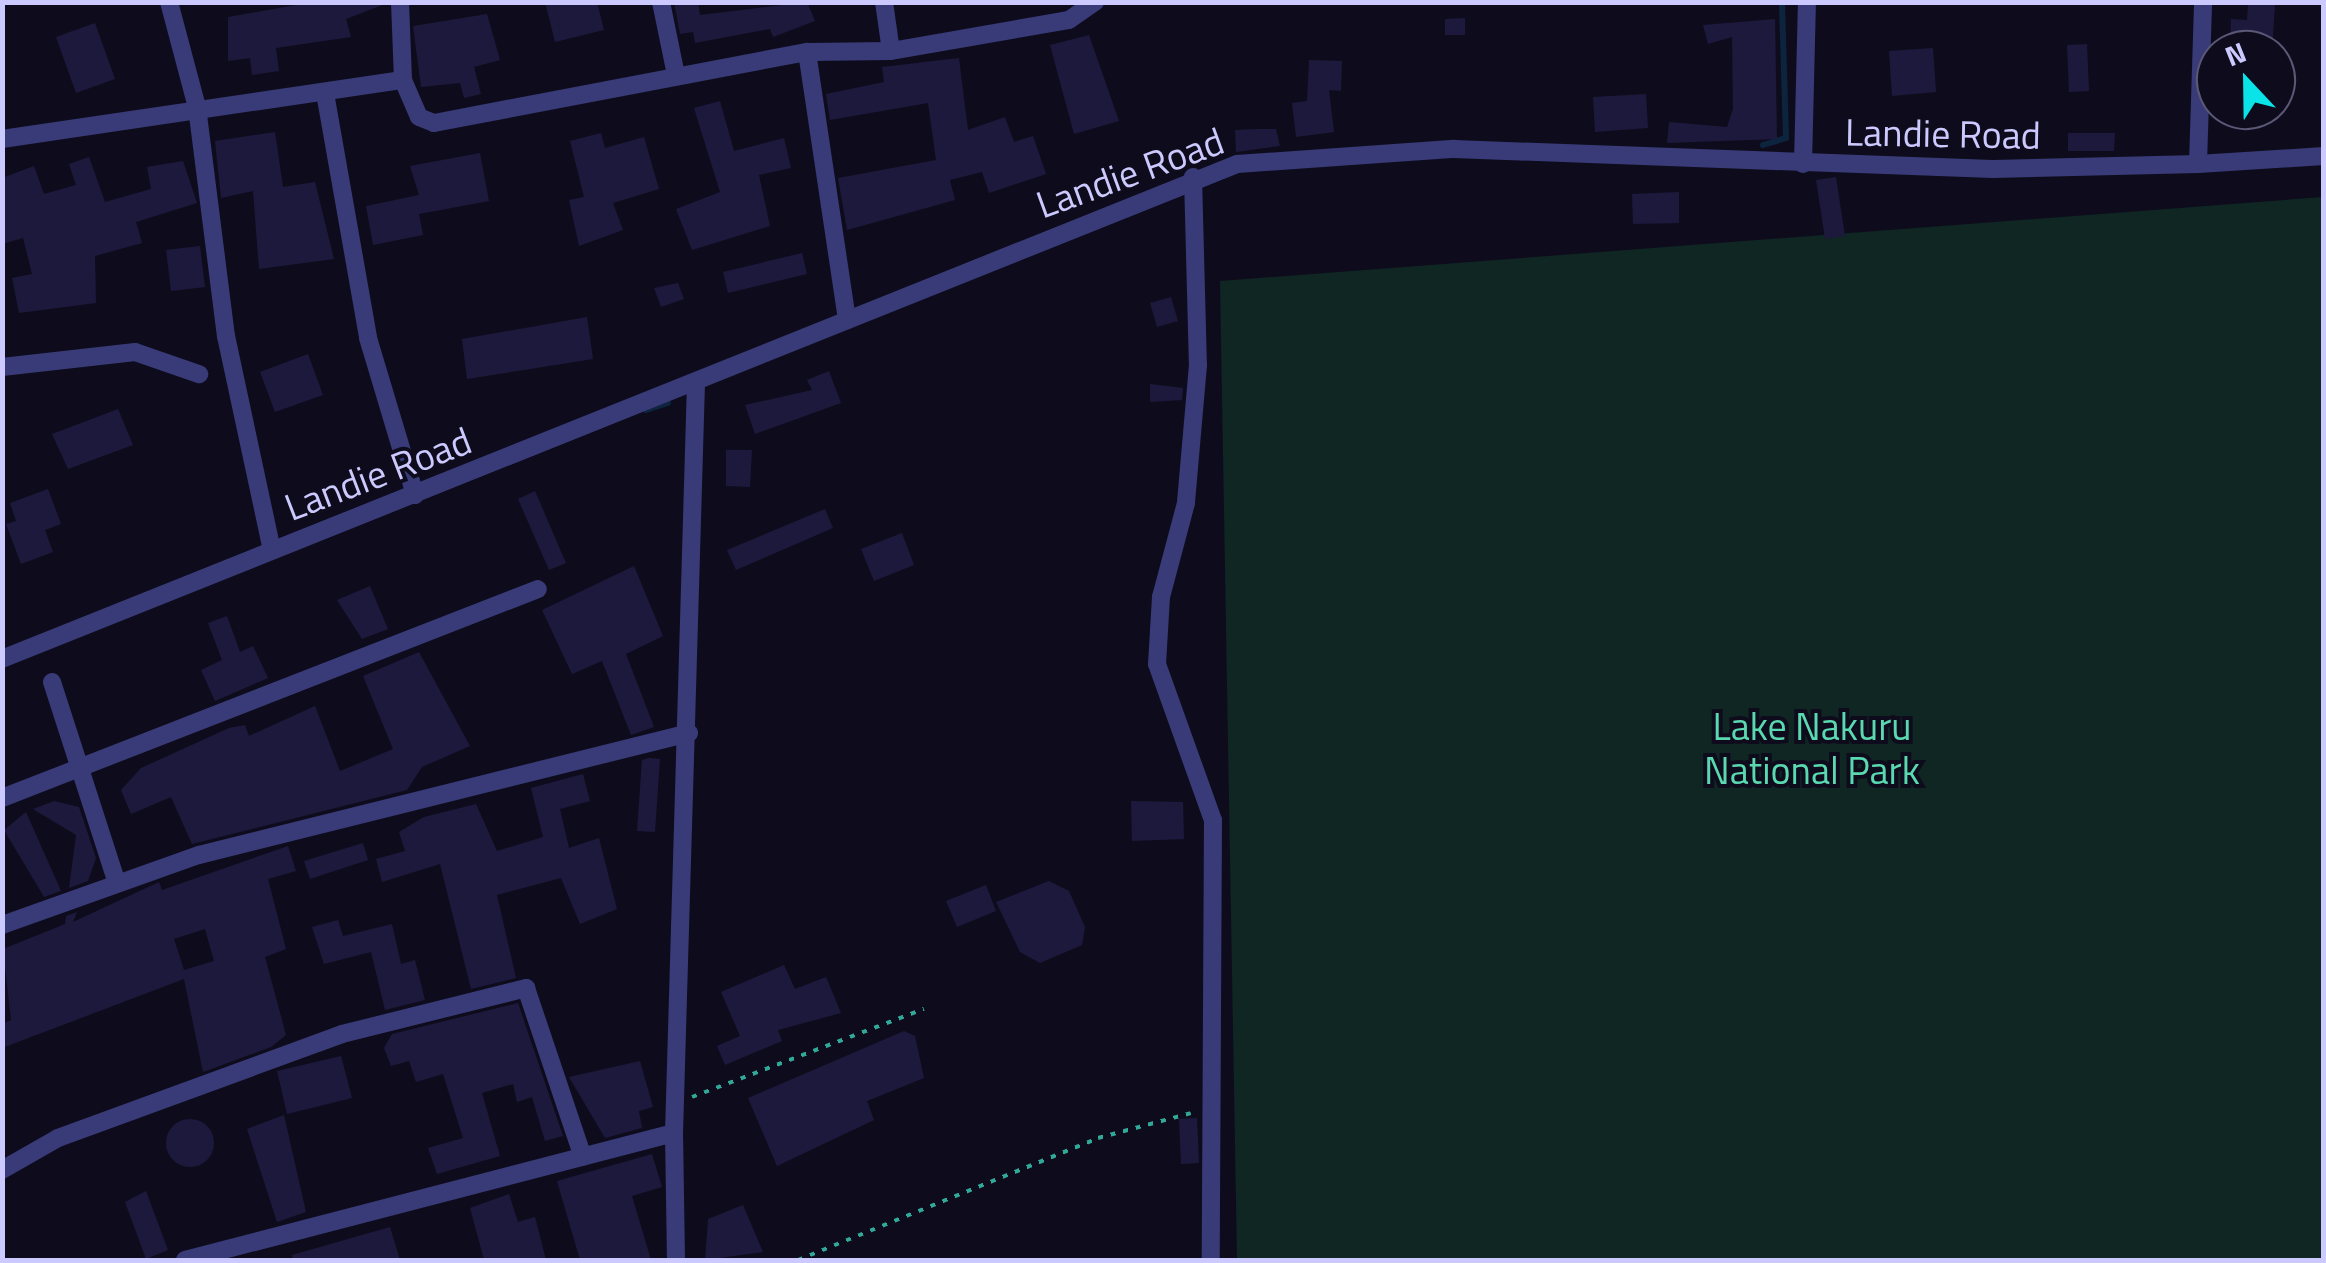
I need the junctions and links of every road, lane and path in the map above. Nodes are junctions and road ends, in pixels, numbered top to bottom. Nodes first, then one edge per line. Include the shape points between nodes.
1 (169, 2) edge
2 (400, 2) edge
3 (660, 2) edge
4 (884, 2) edge
5 (1095, 2) edge
6 (1807, 2) edge
7 (2203, 2) edge
8 (892, 51) junction
9 (807, 52) junction
10 (676, 75) junction
11 (403, 80) junction
12 (325, 93) junction
13 (197, 107) junction
14 (2, 139) edge
15 (2324, 156) edge
16 (1803, 164) junction
17 (2198, 164) junction
18 (1193, 177) junction
19 (847, 320) junction
20 (2, 367) edge
21 (199, 374) dead end
22 (696, 384) junction
23 (415, 494) junction
24 (272, 550) junction
25 (538, 589) dead end
26 (2, 658) edge
27 (52, 682) dead end
28 (688, 733) junction
29 (78, 766) junction
30 (2, 798) edge
31 (116, 880) junction
32 (2, 925) edge
33 (924, 1008) dead end
34 (678, 1102) junction
35 (1211, 1113) junction
36 (674, 1133) junction
37 (583, 1157) junction
38 (2, 1170) edge
39 (185, 1260) edge
40 (676, 1260) edge
41 (798, 1260) edge
42 (1211, 1260) edge

1 - 13 street
2 - 11 street
3 - 10 street
4 - 8 street
5 - 8 street via 1069,20
6 - 16 street
7 - 17 street
8 - 9 street
9 - 10 street
9 - 19 street
10 - 11 street via 434,122 418,117
11 - 12 street
12 - 13 street
12 - 23 street via 368,338
13 - 14 street
13 - 24 street via 226,336
15 - 17 street, Landie Road
16 - 17 street, Landie Road
16 - 18 street, Landie Road via 1454,149 1296,157
18 - 19 street, Landie Road
18 - 35 street via 1198,365 1186,503 1160,598 1157,664 1214,820
19 - 22 street, Landie Road
20 - 21 street via 136,352
22 - 23 street, Landie Road
22 - 28 street
23 - 24 street, Landie Road
24 - 26 street, Landie Road
25 - 29 street
27 - 29 street
28 - 31 street
28 - 34 street
29 - 30 street
29 - 31 street
31 - 32 street
33 - 34 path
34 - 36 street
35 - 41 path via 1179,1112 1098,1138
35 - 42 street
36 - 37 street
36 - 40 street
37 - 38 street via 526,988 342,1034 58,1138
37 - 39 street

